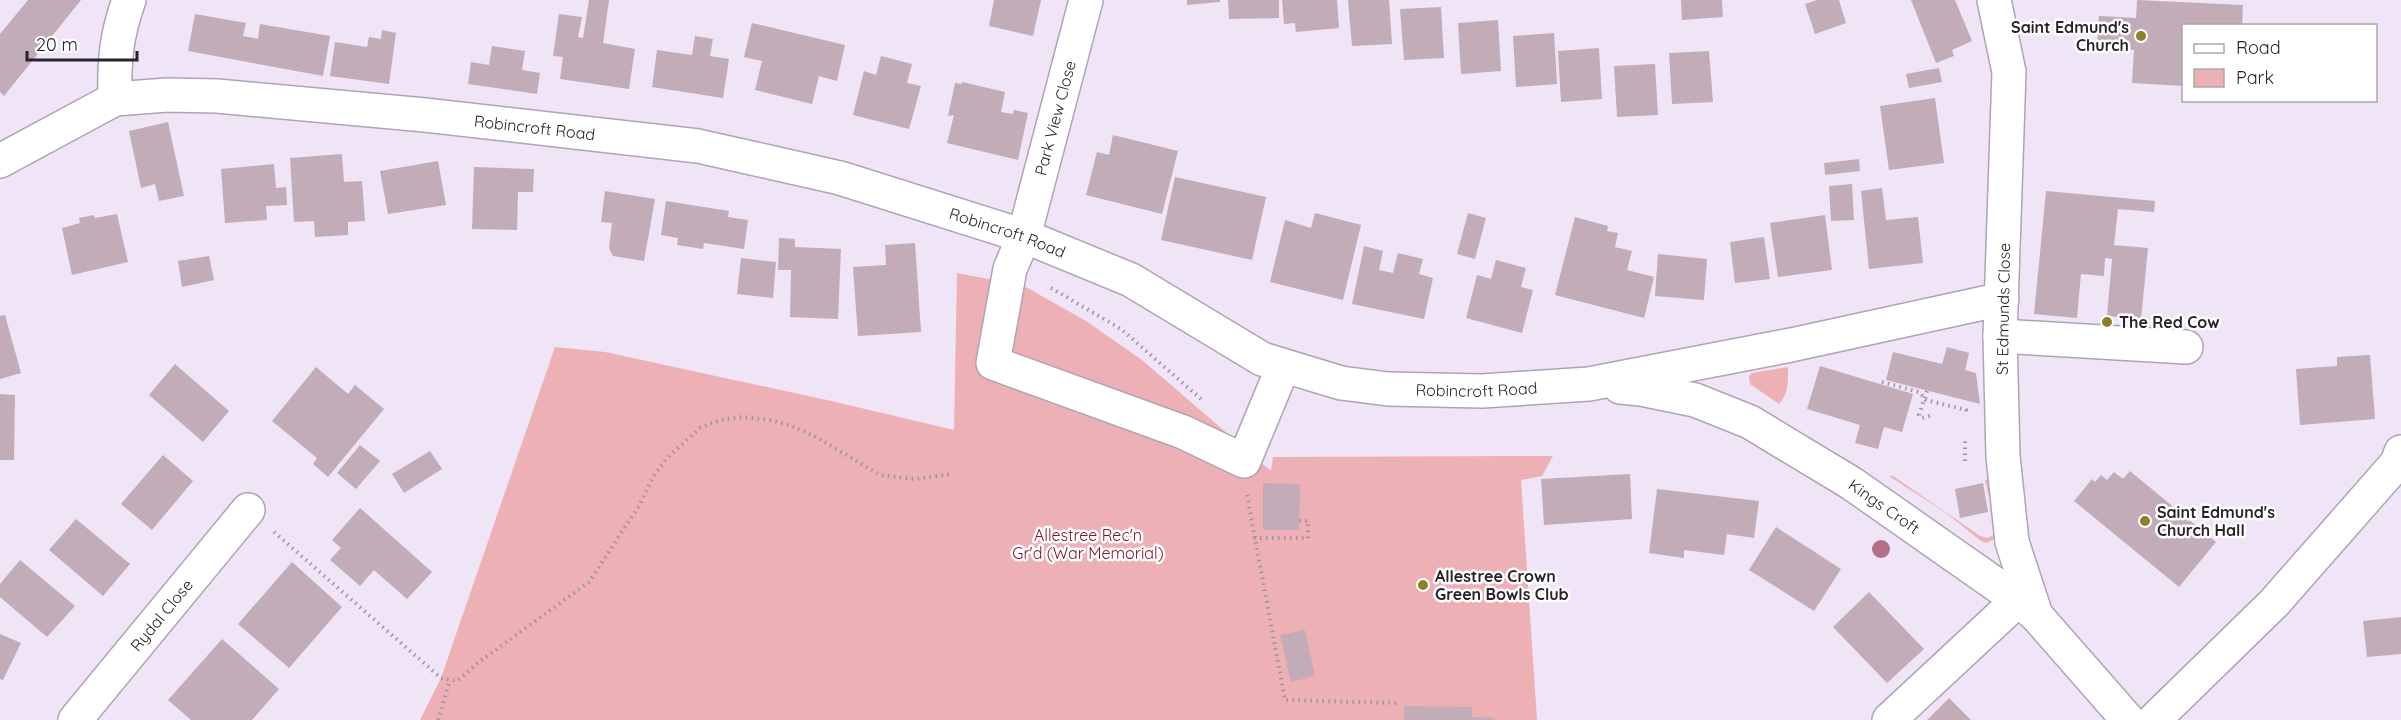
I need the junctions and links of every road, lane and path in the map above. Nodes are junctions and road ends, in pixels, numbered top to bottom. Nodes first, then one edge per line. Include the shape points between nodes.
1 (129, 0) edge
2 (1086, 0) edge
3 (1994, 0) edge
4 (114, 99) junction
5 (0, 161) edge
6 (1024, 236) junction
7 (1010, 269) junction
8 (2002, 299) junction
9 (2000, 336) junction
10 (2186, 347) dead end
11 (1282, 367) junction
12 (1882, 382) dead end
13 (1589, 384) junction
14 (1928, 391) dead end
15 (1926, 400) junction
16 (1208, 405) dead end
17 (1933, 415) dead end
18 (1966, 416) dead end
19 (1966, 436) dead end
20 (2401, 452) edge
21 (1244, 461) junction
22 (1965, 461) dead end
23 (952, 474) dead end
24 (249, 510) joint
25 (1299, 520) dead end
26 (1254, 538) junction
27 (2027, 607) junction
28 (450, 680) junction
29 (1396, 703) dead end
30 (75, 720) edge
31 (438, 720) edge
32 (1889, 720) edge
33 (2127, 720) edge
34 (2154, 720) edge

1 - 4 street via 116,40
2 - 6 street, Park View Close
3 - 8 street, St Edmunds Close via 2008,72
4 - 5 street, Robincroft Road
4 - 6 street, Robincroft Road via 217,96 698,146 840,178
6 - 7 street, Park View Close
6 - 11 street, Robincroft Road via 1131,280 1218,334
7 - 16 path via 1031,276 1121,329
7 - 21 street, Park View Close via 993,363 1183,432
8 - 9 street, St Edmunds Close
8 - 13 street, Robincroft Road
9 - 10 street
9 - 27 street, St Edmunds Close via 2003,456 2012,542
11 - 13 street, Robincroft Road via 1341,383 1416,391
11 - 21 street
12 - 15 path via 1919,392
13 - 27 street, Kings Croft via 1695,400 1750,422 1851,483
14 - 15 path
15 - 17 path via 1919,415
15 - 18 path via 1966,410
19 - 22 path
20 - 34 street via 2397,464 2274,603
21 - 26 path
23 - 28 path via 913,479 880,475 816,437 770,420 743,417 700,428 667,458 653,477 639,506 589,582 457,681
24 - 28 path via 441,678
24 - 30 street, Rydal Close
25 - 26 path via 1308,521 1308,538
26 - 29 path via 1285,700
27 - 32 street
27 - 33 street, Kings Croft
28 - 31 path

